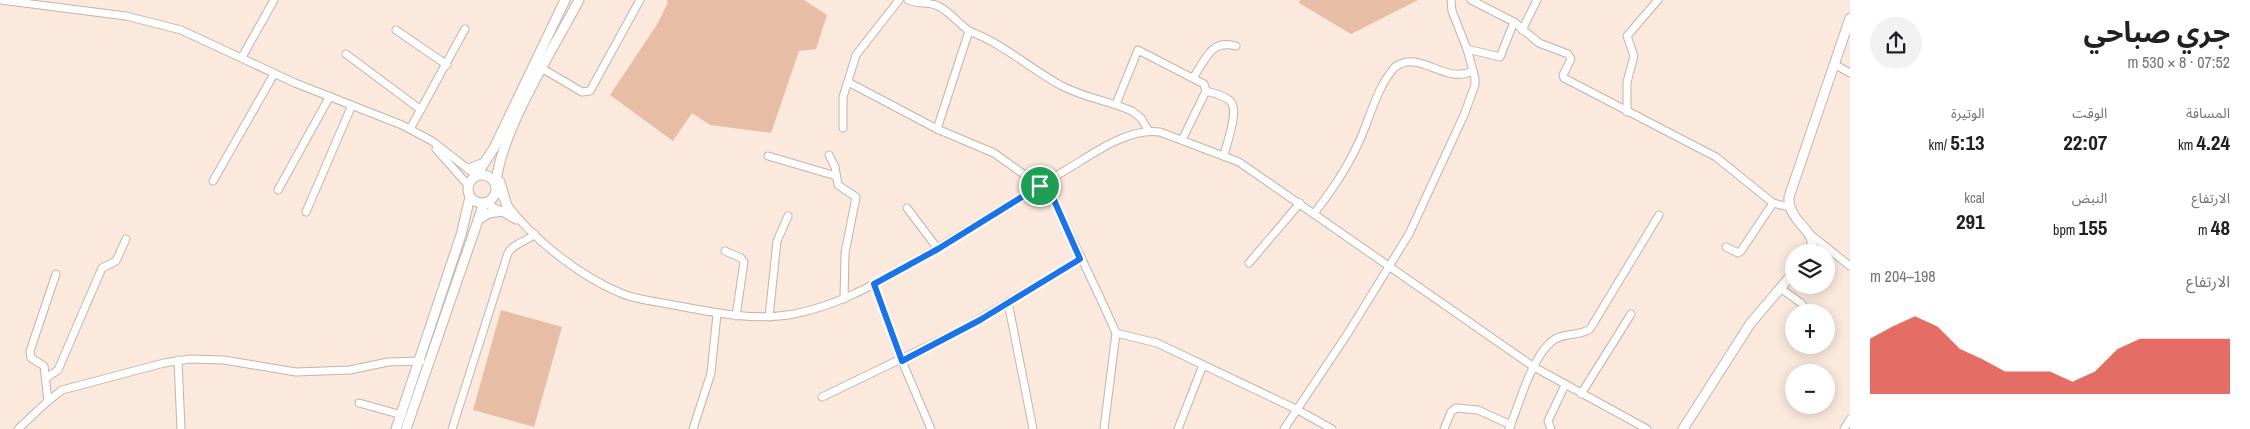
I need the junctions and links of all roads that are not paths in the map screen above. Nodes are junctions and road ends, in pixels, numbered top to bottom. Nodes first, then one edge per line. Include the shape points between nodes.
1 (0, 0) edge
2 (77, 0) edge
3 (274, 0) edge
4 (565, 0) edge
5 (579, 0) edge
6 (640, 0) edge
7 (899, 0) edge
8 (908, 0) edge
9 (1451, 0) edge
10 (1471, 0) edge
11 (1537, 0) edge
12 (1658, 0) edge
13 (925, 1) edge
14 (77, 8) junction
15 (1850, 18) edge
16 (1514, 22) junction
17 (465, 29) dead end
18 (396, 30) dead end
19 (1522, 30) junction
20 (969, 31) junction
21 (1236, 46) dead end
22 (1467, 49) junction
23 (346, 54) dead end
24 (242, 57) junction
25 (1834, 64) junction
26 (447, 65) junction
27 (543, 69) junction
28 (1473, 71) junction
29 (1850, 73) edge
30 (274, 74) junction
31 (1193, 78) junction
32 (848, 82) junction
33 (1206, 91) junction
34 (330, 96) junction
35 (1116, 104) junction
36 (352, 105) junction
37 (421, 110) junction
38 (1627, 112) junction
39 (843, 128) dead end
40 (937, 129) junction
41 (410, 130) junction
42 (1148, 130) junction
43 (424, 137) junction
44 (1182, 140) junction
45 (829, 155) dead end
46 (768, 156) dead end
47 (1224, 156) junction
48 (498, 169) junction
49 (473, 173) junction
50 (836, 176) junction
51 (213, 181) dead end
52 (1043, 184) junction
53 (468, 185) junction
54 (496, 187) junction
55 (278, 190) dead end
56 (470, 197) junction
57 (485, 203) junction
58 (1300, 203) junction
59 (1773, 203) junction
60 (1789, 207) junction
61 (504, 208) junction
62 (907, 208) dead end
63 (306, 212) dead end
64 (1314, 214) junction
65 (1659, 215) dead end
66 (788, 216) dead end
67 (479, 219) junction
68 (532, 231) junction
69 (1811, 235) junction
70 (126, 239) dead end
71 (1813, 244) edge
72 (1726, 248) dead end
73 (938, 249) junction
74 (725, 251) dead end
75 (1080, 259) junction
76 (1249, 263) dead end
77 (1850, 266) edge
78 (1388, 267) junction
79 (56, 274) dead end
80 (1785, 282) edge
81 (874, 284) junction
82 (1780, 288) junction
83 (844, 299) junction
84 (1008, 302) junction
85 (1802, 304) edge
86 (717, 314) junction
87 (1631, 314) dead end
88 (736, 316) junction
89 (769, 317) junction
90 (1116, 332) junction
91 (178, 360) junction
92 (420, 361) junction
93 (902, 361) junction
94 (1203, 365) junction
95 (1534, 367) junction
96 (46, 378) junction
97 (1565, 385) junction
98 (1581, 394) junction
99 (822, 398) dead end
100 (48, 401) junction
101 (359, 403) dead end
102 (1296, 409) junction
103 (402, 415) junction
104 (1850, 419) edge
105 (1510, 427) edge
106 (18, 429) edge
107 (181, 429) edge
108 (396, 429) edge
109 (406, 429) edge
110 (452, 429) edge
111 (693, 429) edge
112 (931, 429) edge
113 (1033, 429) edge
114 (1104, 429) edge
115 (1178, 429) edge
116 (1284, 429) edge
117 (1332, 429) edge
118 (1444, 429) edge
119 (1551, 429) edge
120 (1647, 429) edge
121 (1683, 429) edge
122 (1844, 429) edge

1 - 14 street
2 - 14 street
3 - 24 street
4 - 49 street via 486,162
5 - 27 street
6 - 27 street via 590,91 582,92
7 - 32 street via 859,50
8 - 13 street
9 - 22 street
10 - 16 street
11 - 19 street
12 - 38 street via 1627,36 1634,56 1627,82
13 - 20 street via 944,9
14 - 24 street via 163,24
15 - 25 street
16 - 19 street
16 - 22 street via 1500,57
17 - 26 street
18 - 26 street
19 - 38 street via 1539,44 1570,56 1564,78
20 - 35 street via 995,42 1036,72 1064,87
20 - 40 street
21 - 31 street via 1225,42 1215,45
22 - 28 street
23 - 37 street
24 - 30 street
25 - 29 street
25 - 60 street via 1796,173
26 - 37 street
27 - 48 street via 525,102
28 - 64 street via 1455,76 1426,64 1409,62 1395,67 1373,105 1340,180
28 - 78 street via 1475,85 1464,115 1409,234
30 - 34 street
30 - 51 street
31 - 33 street via 1204,84
31 - 35 street via 1138,50
32 - 39 street via 842,108
32 - 40 street
33 - 44 street
33 - 47 street via 1230,100 1234,107
34 - 36 street
34 - 55 street
35 - 42 street via 1141,118
36 - 41 street
36 - 63 street
37 - 41 street
38 - 59 street via 1716,157
40 - 52 street via 994,153
41 - 43 street
42 - 44 street
42 - 52 street via 1104,148
43 - 49 street
43 - 53 street
44 - 47 street
45 - 50 street
46 - 50 street
47 - 58 street via 1240,162
48 - 54 street
48 - 61 street
49 - 53 street
49 - 54 street via 488,176
50 - 83 street via 839,187 856,197 845,253
52 - 73 street
52 - 75 street
53 - 56 street
54 - 57 street via 495,196
54 - 61 street
56 - 57 street
56 - 92 street
57 - 61 street
57 - 67 street
58 - 64 street
58 - 76 street
59 - 60 street
59 - 72 street via 1741,251
60 - 69 street via 1794,219
61 - 67 street
61 - 68 street
62 - 73 street
64 - 78 street
65 - 95 street via 1590,328 1582,334 1559,337 1550,343
66 - 89 street via 777,241
67 - 109 street
68 - 86 street via 588,276 622,293
68 - 110 street via 525,242 508,253
69 - 71 street
69 - 77 street
70 - 96 street via 116,261 102,268 58,370
73 - 81 street
74 - 88 street via 744,262
75 - 84 street
75 - 90 street
78 - 95 street
78 - 102 street
79 - 96 street via 30,351 31,358 44,366
80 - 82 street
81 - 83 street
81 - 93 street
82 - 85 street
82 - 121 street via 1750,324
83 - 89 street via 794,314
84 - 93 street
84 - 113 street
86 - 88 street
86 - 111 street via 711,373
87 - 98 street
88 - 89 street
90 - 94 street via 1157,343
90 - 114 street
91 - 92 street via 208,358 296,372 350,370 388,362
91 - 100 street via 62,390
91 - 107 street
92 - 103 street
93 - 99 street
93 - 112 street
94 - 102 street
94 - 115 street
95 - 97 street
95 - 105 street
96 - 100 street
97 - 98 street
97 - 119 street via 1548,421
98 - 120 street
100 - 106 street
101 - 103 street
102 - 116 street
102 - 117 street
103 - 108 street
104 - 122 street
105 - 118 street via 1478,410 1456,408

